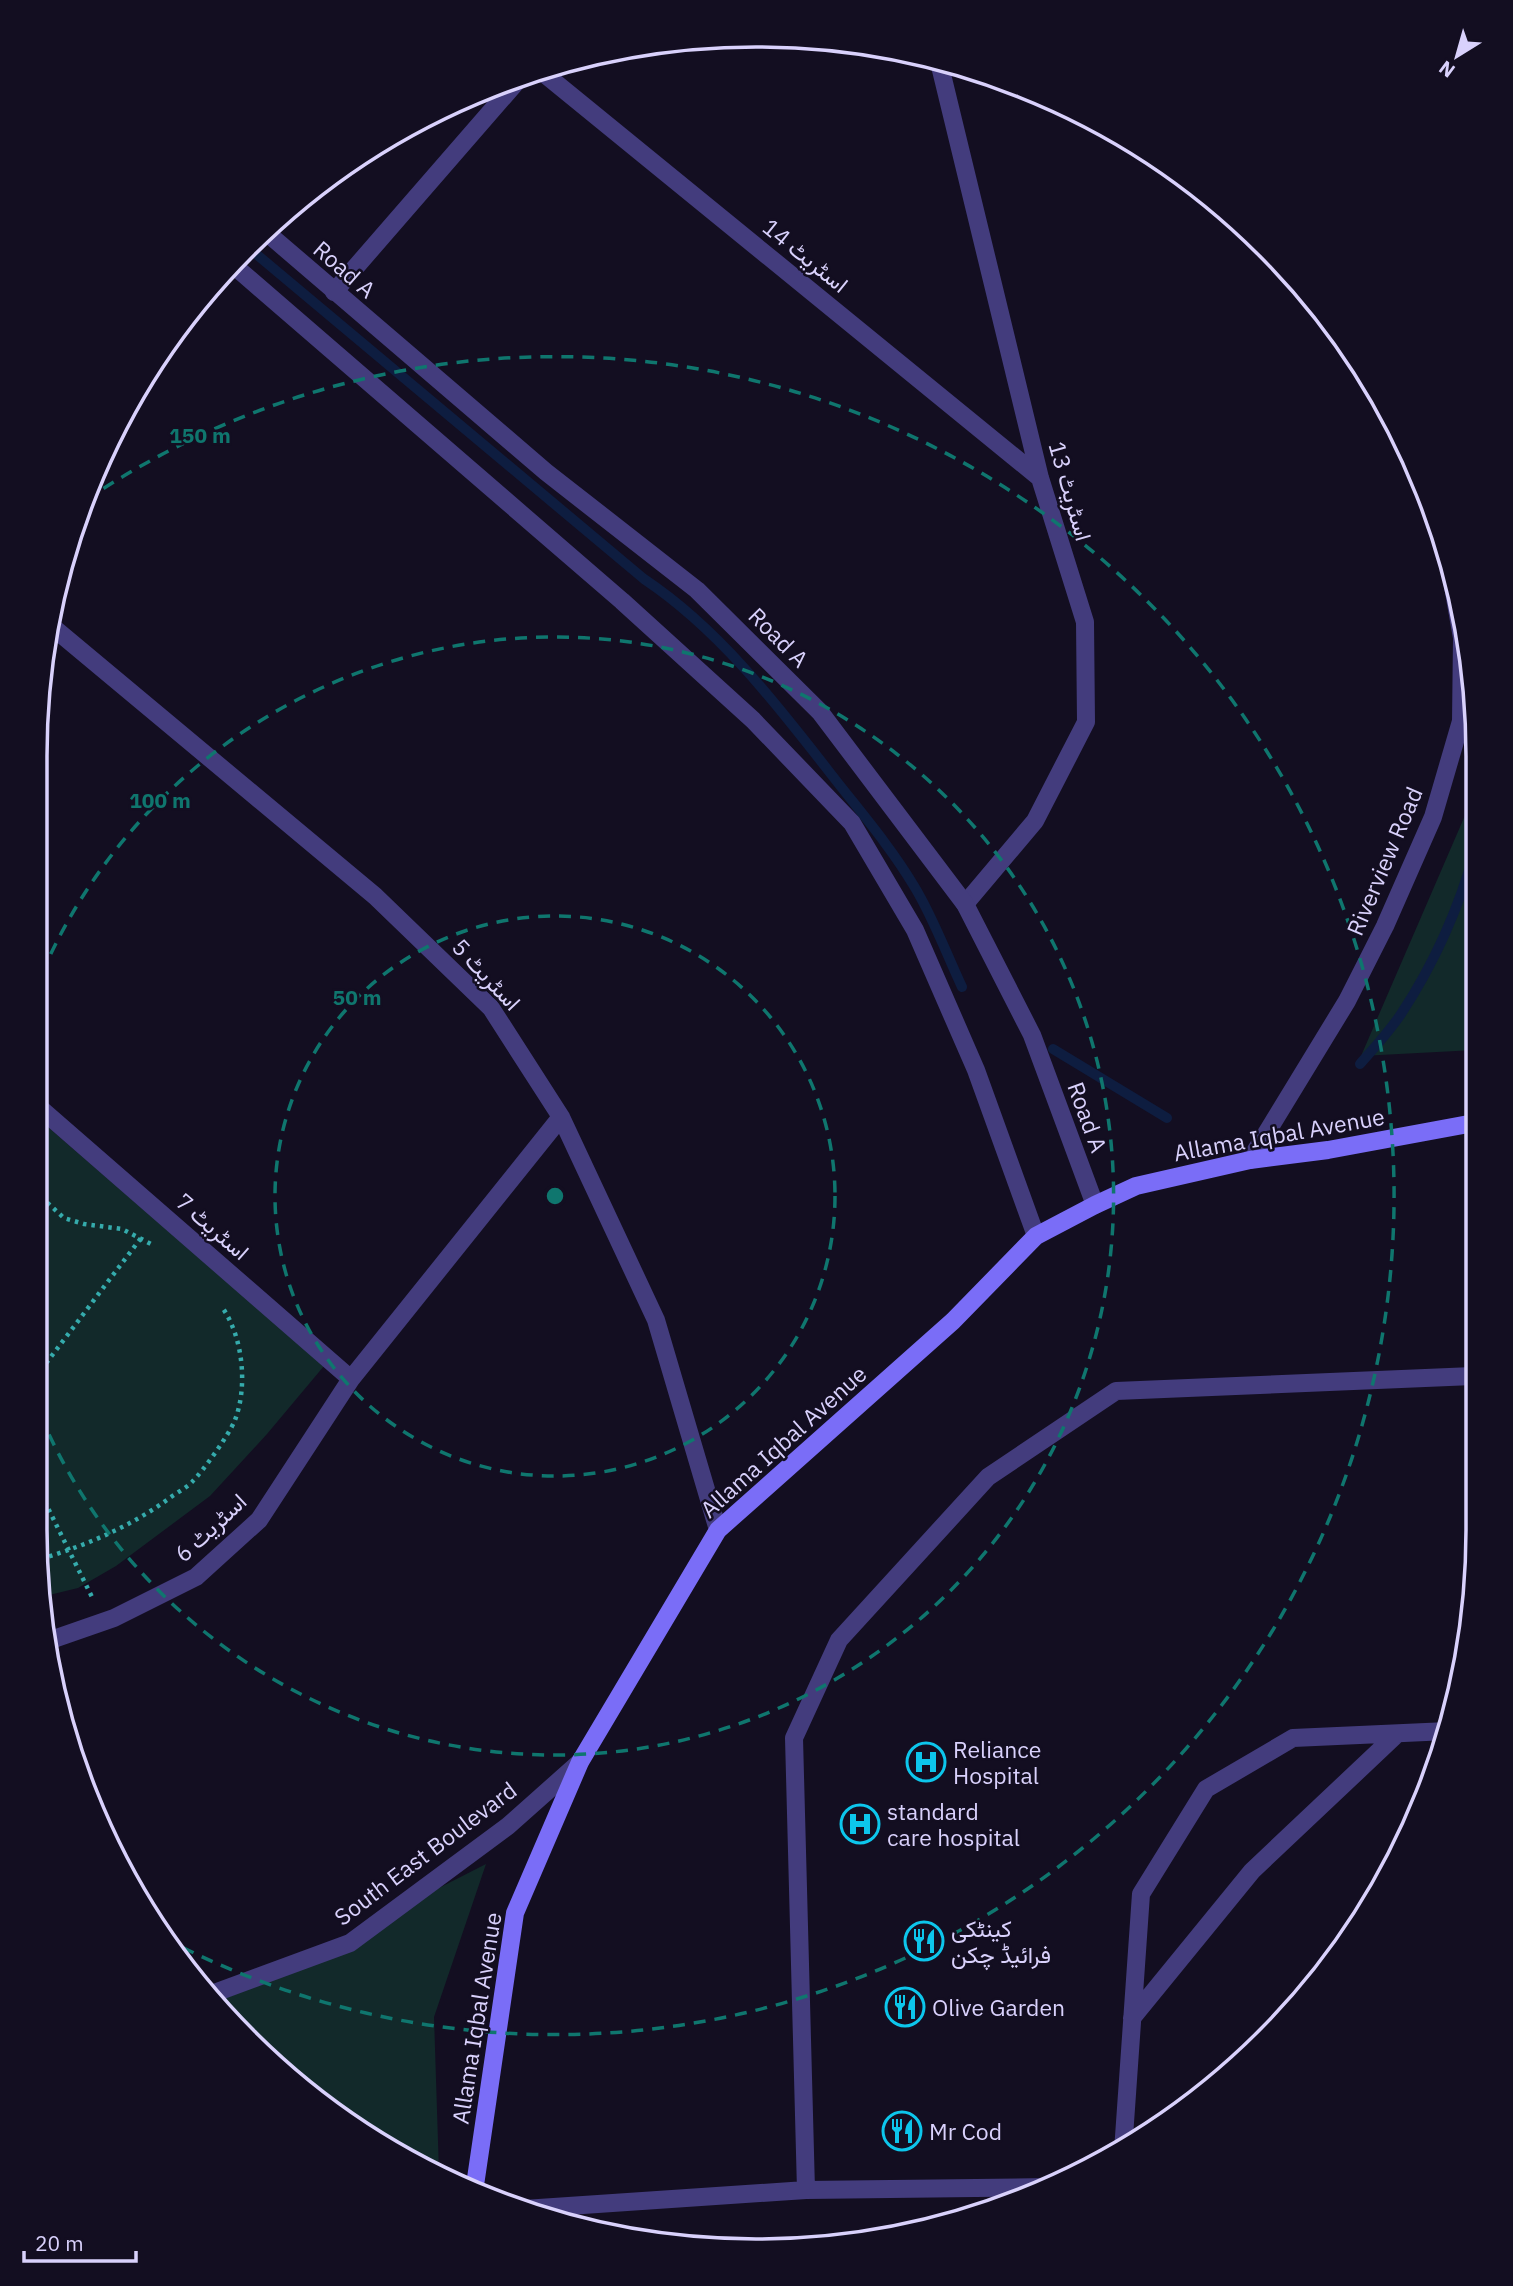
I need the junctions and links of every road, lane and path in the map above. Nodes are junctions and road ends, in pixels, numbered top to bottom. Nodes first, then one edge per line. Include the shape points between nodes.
1 (941, 71) edge
2 (550, 78) edge
3 (507, 93) edge
4 (273, 238) edge
5 (240, 271) edge
6 (334, 292) junction
7 (1040, 478) junction
8 (59, 632) edge
9 (1461, 681) edge
10 (965, 904) junction
11 (47, 1114) edge
12 (561, 1117) junction
13 (1466, 1124) edge
14 (1250, 1160) junction
15 (47, 1202) edge
16 (1094, 1205) junction
17 (160, 1212) junction
18 (1035, 1236) junction
19 (141, 1238) junction
20 (157, 1248) dead end
21 (221, 1305) dead end
22 (47, 1362) edge
23 (1466, 1376) edge
24 (351, 1380) junction
25 (47, 1506) edge
26 (718, 1530) junction
27 (69, 1551) junction
28 (48, 1557) edge
29 (104, 1622) junction
30 (56, 1638) edge
31 (1436, 1732) edge
32 (1396, 1734) junction
33 (580, 1762) junction
34 (219, 1991) edge
35 (1132, 2018) junction
36 (1124, 2136) edge
37 (476, 2181) edge
38 (1022, 2187) edge
39 (806, 2190) junction
40 (549, 2207) edge

1 - 7 street, اسٹریٹ 13
2 - 7 street, اسٹریٹ 14
3 - 6 street
4 - 6 street, Road A
5 - 18 street via 683,656 753,720 852,823 921,943 975,1070
6 - 10 street, Road A via 545,471 697,590 820,712
7 - 10 street, اسٹریٹ 13 via 1085,622 1086,722 1035,821
8 - 12 street, اسٹریٹ 5 via 375,896 491,1008
9 - 14 street, Riverview Road via 1461,721 1433,817 1385,926
10 - 16 street, Road A via 1032,1035
11 - 17 street, اسٹریٹ 7
12 - 24 street, اسٹریٹ 6
12 - 26 street, اسٹریٹ 5 via 656,1320
13 - 14 main road, Allama Iqbal Avenue
14 - 16 main road, Allama Iqbal Avenue via 1136,1186
15 - 19 path via 64,1218 122,1228
16 - 18 main road, Allama Iqbal Avenue
17 - 19 path
17 - 24 street, اسٹریٹ 7
18 - 26 main road, Allama Iqbal Avenue via 953,1321
19 - 20 path
19 - 22 path
21 - 27 path via 228,1315 243,1378 235,1421 192,1482 155,1509
23 - 39 street via 1116,1391 988,1477 839,1640 794,1738
24 - 29 street, اسٹریٹ 6 via 259,1520 196,1577
25 - 27 path
26 - 33 main road, Allama Iqbal Avenue
27 - 28 path
27 - 29 path
29 - 30 street, اسٹریٹ 6
31 - 32 street
32 - 35 street via 1252,1871
32 - 35 street via 1293,1738 1206,1789 1141,1894
33 - 34 street, South East Boulevard via 508,1826 350,1943
33 - 37 main road, Allama Iqbal Avenue via 515,1913
35 - 36 street
38 - 39 street
39 - 40 street

